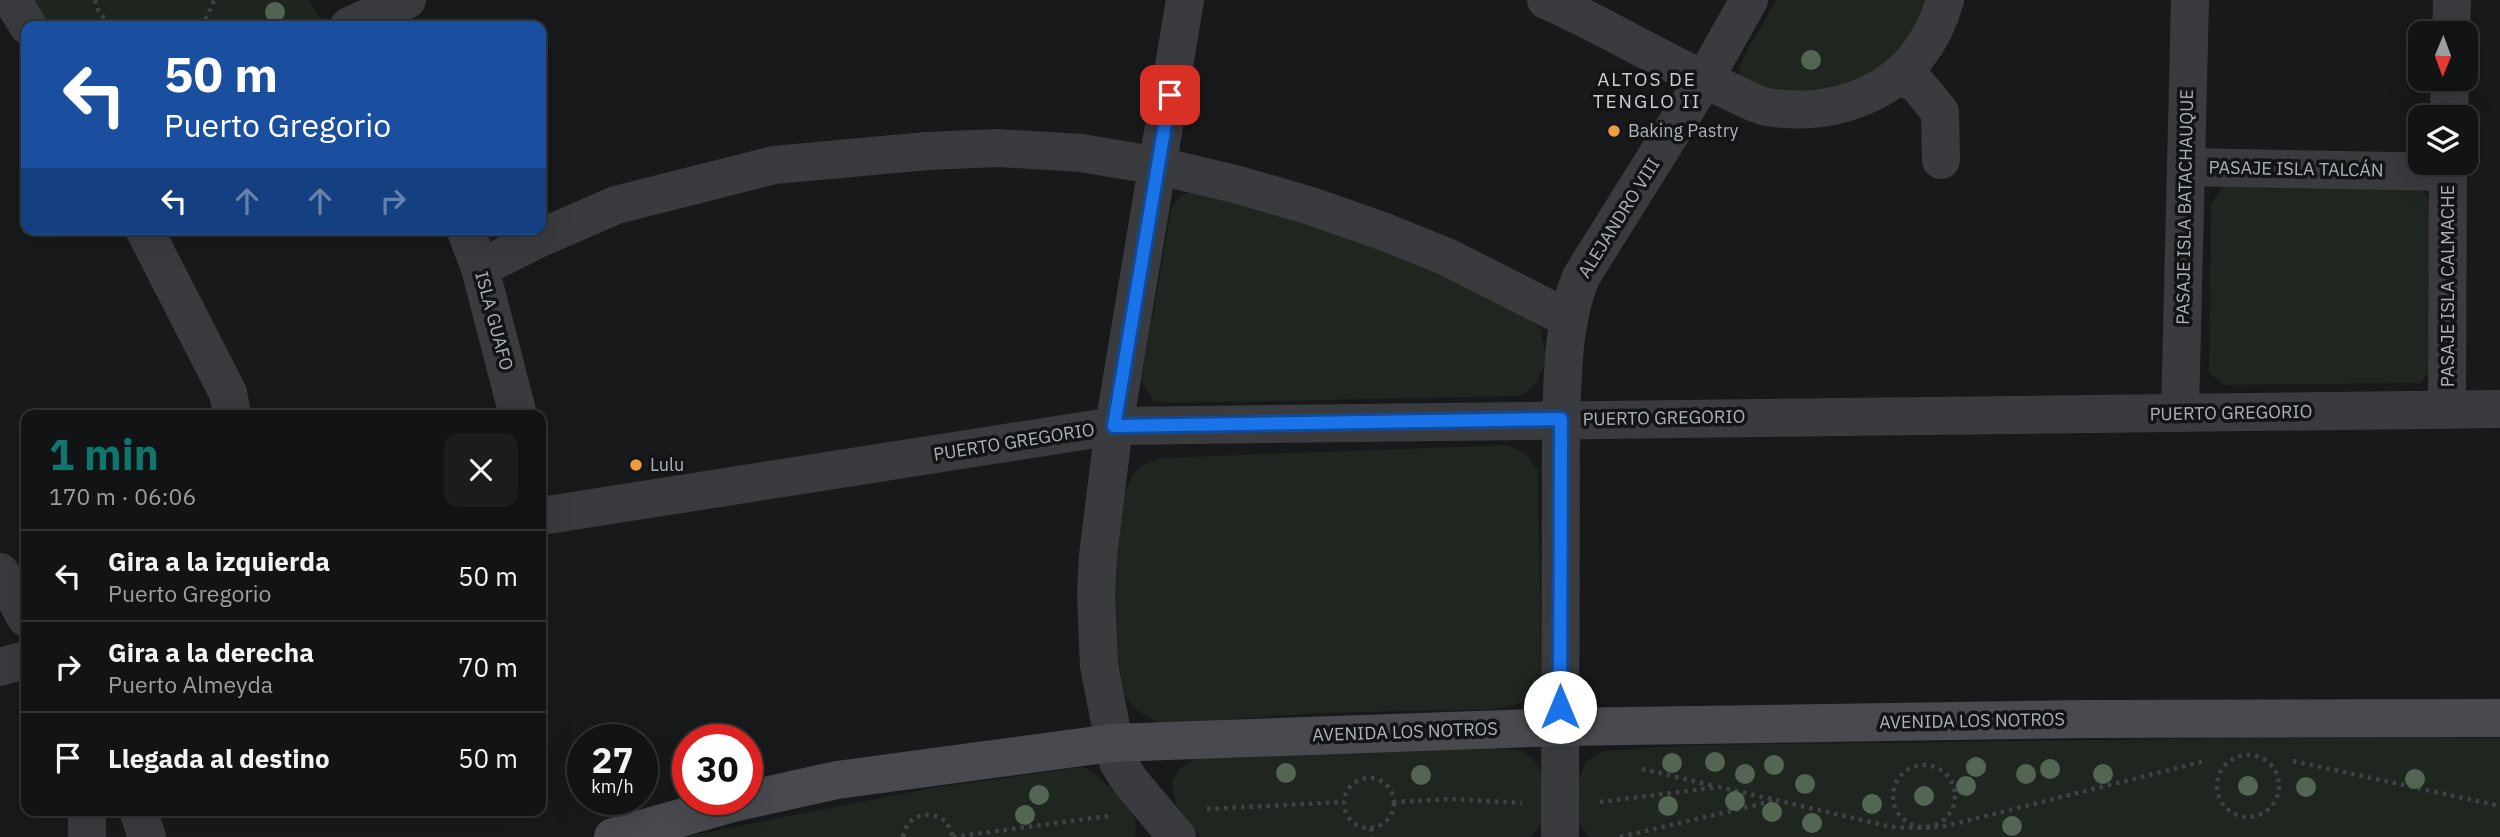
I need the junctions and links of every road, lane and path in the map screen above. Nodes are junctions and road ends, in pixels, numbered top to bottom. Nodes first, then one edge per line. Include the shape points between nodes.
1 (12, 0) edge
2 (95, 0) edge
3 (214, 0) edge
4 (407, 0) edge
5 (1185, 0) edge
6 (1546, 0) edge
7 (1749, 0) edge
8 (1945, 0) edge
9 (2190, 0) edge
10 (2452, 0) edge
11 (349, 19) edge
12 (25, 21) edge
13 (106, 21) edge
14 (204, 21) edge
15 (2451, 21) edge
16 (1900, 76) junction
17 (1704, 80) junction
18 (1941, 160) dead end
19 (1159, 166) junction
20 (2187, 167) junction
21 (2408, 168) edge
22 (2448, 175) edge
23 (147, 235) edge
24 (467, 235) edge
25 (480, 268) junction
26 (1569, 319) junction
27 (2500, 409) edge
28 (231, 410) edge
29 (517, 410) edge
30 (2447, 410) junction
31 (2180, 413) junction
32 (1561, 419) junction
33 (1114, 426) junction
34 (546, 510) edge
35 (0, 572) edge
36 (21, 609) edge
37 (21, 661) edge
38 (0, 667) edge
39 (2500, 718) edge
40 (1560, 727) junction
41 (1112, 743) junction
42 (2242, 755) junction
43 (2223, 757) dead end
44 (2270, 757) dead end
45 (2211, 760) dead end
46 (2289, 760) dead end
47 (1633, 767) dead end
48 (1719, 787) junction
49 (1776, 800) junction
50 (1394, 802) junction
51 (2500, 806) edge
52 (87, 816) edge
53 (140, 816) edge
54 (1560, 821) edge
55 (1371, 828) junction
56 (1922, 828) junction
57 (86, 837) edge
58 (147, 837) edge
59 (613, 837) edge
60 (903, 837) edge
61 (953, 837) edge
62 (1177, 837) edge
63 (1372, 837) edge
64 (1620, 837) edge

1 - 12 street
2 - 13 path
3 - 14 path
4 - 11 street
5 - 19 street
6 - 17 street
7 - 17 street, ALEJANDRO VIII
8 - 16 street via 1930,38
9 - 20 street, PASAJE ISLA BATACHAUQUE
10 - 15 street
16 - 17 street via 1854,101 1800,110 1765,107
16 - 18 street via 1917,84 1940,112
17 - 26 street, ALEJANDRO VIII via 1581,277
19 - 25 street via 1081,153 998,148 774,165 616,205
19 - 26 street via 1273,195 1385,232
19 - 33 street
20 - 21 street, PASAJE ISLA TALCÁN
20 - 31 street, PASAJE ISLA BATACHAUQUE
22 - 30 street, PASAJE ISLA CALMACHE
23 - 28 street via 228,393
24 - 25 street, ISLA GUAFO
25 - 29 street, ISLA GUAFO
26 - 32 street, ALEJANDRO VIII
27 - 30 street, PUERTO GREGORIO
30 - 31 street, PUERTO GREGORIO
31 - 32 street, PUERTO GREGORIO
32 - 33 street, PUERTO GREGORIO
32 - 40 street, ALEJANDRO VIII
33 - 34 street, PUERTO GREGORIO
33 - 41 street via 1096,594 1099,666
35 - 36 street
37 - 38 street
39 - 40 main road, AVENIDA LOS NOTROS
40 - 41 main road, AVENIDA LOS NOTROS
40 - 54 street, ALEJANDRO VIII
41 - 59 main road, AVENIDA LOS NOTROS via 836,780
41 - 62 street via 1130,781
42 - 42 path via 2228,761 2216,788 2232,814 2262,815 2274,805 2279,776 2271,763 2258,755
42 - 43 path
42 - 44 path
45 - 56 path via 1946,826
46 - 51 path
47 - 48 path
48 - 49 path
48 - 54 path
49 - 56 path via 1892,827
49 - 64 path
50 - 54 path via 1452,799
50 - 55 path via 1388,819
50 - 55 path via 1385,784 1376,779 1355,782 1347,790 1346,812 1352,821
52 - 57 street
53 - 58 street
55 - 63 path
56 - 56 path via 1937,825 1949,815 1955,802 1954,786 1933,766 1918,765 1904,771 1892,798 1907,824
60 - 61 path via 912,820 932,814 947,822

